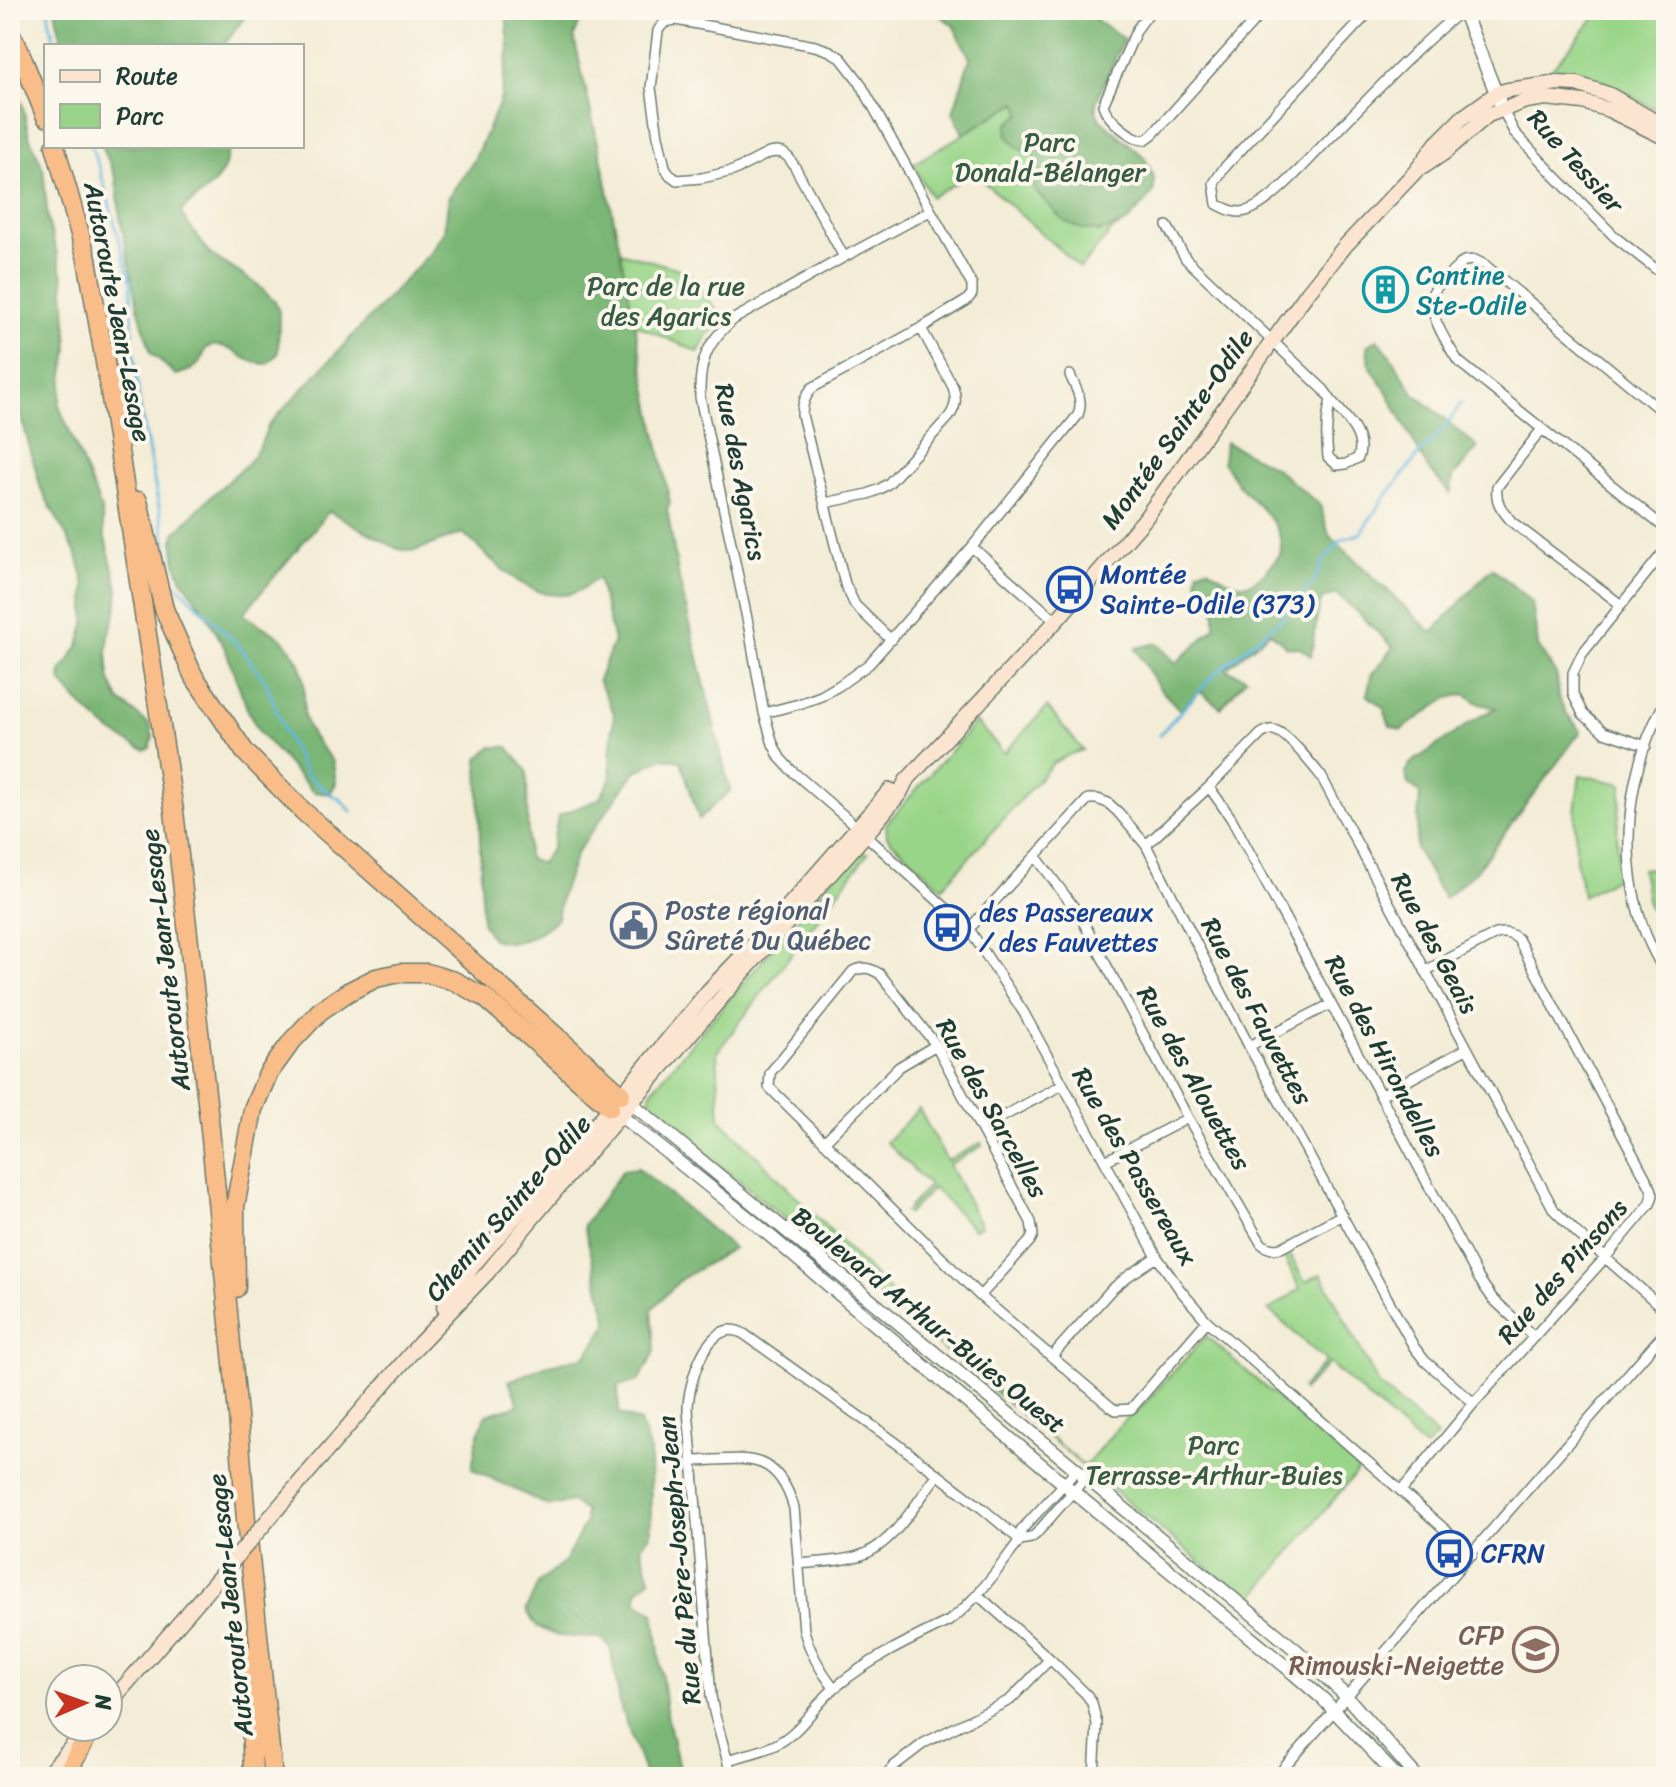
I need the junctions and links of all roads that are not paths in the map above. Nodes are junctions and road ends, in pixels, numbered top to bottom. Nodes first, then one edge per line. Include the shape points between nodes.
1 (1151, 10) edge
2 (1264, 10) edge
3 (1371, 10) edge
4 (1462, 10) edge
5 (10, 33) edge
6 (1497, 93) junction
7 (1502, 108) junction
8 (44, 112) edge
9 (1666, 130) edge
10 (1666, 138) edge
11 (56, 148) edge
12 (1416, 171) junction
13 (930, 211) junction
14 (1167, 226) dead end
15 (844, 257) junction
16 (1666, 277) edge
17 (921, 328) junction
18 (1271, 341) junction
19 (1070, 375) dead end
20 (109, 385) junction
21 (1331, 400) junction
22 (1666, 415) edge
23 (1542, 429) junction
24 (825, 503) junction
25 (1666, 529) edge
26 (972, 547) junction
27 (1666, 549) edge
28 (1620, 604) junction
29 (1056, 621) junction
30 (891, 640) junction
31 (1666, 700) edge
32 (764, 713) junction
33 (1646, 746) junction
34 (1209, 787) junction
35 (862, 831) junction
36 (1146, 845) junction
37 (1037, 858) junction
38 (969, 929) junction
39 (1425, 971) junction
40 (1666, 974) edge
41 (1331, 1004) junction
42 (936, 1045) junction
43 (1249, 1046) junction
44 (1466, 1049) junction
45 (1062, 1085) junction
46 (1381, 1095) junction
47 (621, 1105) junction
48 (1188, 1118) junction
49 (981, 1128) junction
50 (824, 1142) junction
51 (1105, 1161) junction
52 (1342, 1215) junction
53 (1157, 1257) junction
54 (1605, 1258) junction
55 (980, 1296) junction
56 (1666, 1311) edge
57 (1207, 1321) junction
58 (1666, 1331) edge
59 (1534, 1337) junction
60 (1052, 1356) junction
61 (1474, 1403) junction
62 (238, 1415) junction
63 (692, 1461) junction
64 (1081, 1474) junction
65 (937, 1475) junction
66 (1068, 1488) junction
67 (1401, 1491) junction
68 (246, 1520) junction
69 (1020, 1540) junction
70 (1473, 1554) junction
71 (799, 1564) junction
72 (978, 1595) junction
73 (1050, 1659) junction
74 (124, 1687) edge
75 (834, 1688) junction
76 (1346, 1696) junction
77 (1334, 1710) junction
78 (76, 1743) edge
79 (83, 1743) edge
80 (728, 1760) junction
81 (45, 1777) edge
82 (65, 1777) edge
83 (253, 1777) edge
84 (273, 1777) edge
85 (732, 1777) edge
86 (884, 1777) edge
87 (1094, 1777) edge
88 (1276, 1777) edge
89 (1397, 1777) edge
90 (1417, 1777) edge

1 - 2 street via 1103,105 1134,139 1145,140
3 - 4 street via 1224,168 1214,183 1217,204 1237,212 1267,199
4 - 6 street, Rue Tessier
5 - 8 highway
6 - 7 street, Rue Tessier
6 - 9 main road via 1577,84 1610,95
6 - 12 main road, Montée Sainte-Odile via 1462,118
7 - 10 main road via 1568,99 1609,110
7 - 12 main road, Montée Sainte-Odile
7 - 16 street, Rue Tessier via 1514,132 1556,177 1615,237
11 - 20 highway, Autoroute Jean-Lesage via 87,259
12 - 18 main road, Montée Sainte-Odile via 1345,246
13 - 15 street, Rue des Agarics
13 - 15 street via 841,58 798,41 676,20 661,26 651,88 670,175 677,180 702,178 733,171 769,153 783,153
13 - 17 street via 973,289 966,301
14 - 18 street via 1186,259
15 - 32 street, Rue des Agarics via 734,319 711,343 701,366 700,397
17 - 24 street via 807,393 802,415
17 - 24 street via 953,387 955,408 889,483 868,494
18 - 21 street
18 - 29 main road, Montée Sainte-Odile via 1144,520
19 - 26 street via 1081,399 1078,415
20 - 47 highway via 164,609 193,675 245,752
20 - 62 highway, Autoroute Jean-Lesage via 174,811
21 - 21 street via 1328,457 1337,465 1346,464 1358,458 1359,439
22 - 23 street via 1485,265 1464,261 1432,293 1431,305 1445,341 1458,361
23 - 25 street
23 - 28 street via 1497,487 1499,506 1512,522
24 - 30 street via 849,596
26 - 29 street
26 - 30 street
27 - 28 street
28 - 33 street via 1582,654 1573,673 1573,694 1583,714 1604,732
29 - 35 main road, Montée Sainte-Odile via 906,781 892,788
30 - 32 street via 869,664 821,696
31 - 33 street
32 - 35 street, Rue des Agarics via 780,758
33 - 40 street via 1630,820 1632,878 1646,934
34 - 36 street, Rue des Geais
34 - 39 street, Rue des Geais via 1261,734 1282,734 1321,776
34 - 41 street, Rue des Hirondelles
35 - 38 street, Rue des Passereaux
35 - 47 main road, Montée Sainte-Odile via 709,990
36 - 37 street, Rue des Fauvettes via 1108,803 1088,799
36 - 43 street, Rue des Fauvettes
37 - 38 street, Rue des Fauvettes
37 - 48 street, Rue des Alouettes via 1079,914
38 - 45 street, Rue des Passereaux via 1024,1013
39 - 44 street, Rue des Geais
39 - 54 street, Rue des Pinsons via 1496,934 1518,939 1653,1195
41 - 43 street
41 - 46 street, Rue des Hirondelles
42 - 49 street, Rue des Sarcelles
42 - 50 street via 899,1067
42 - 50 street, Rue des Sarcelles via 880,974 862,967 853,971 770,1073 769,1087
43 - 52 street, Rue des Fauvettes
44 - 46 street
44 - 54 street, Rue des Geais via 1554,1210
45 - 49 street
45 - 51 street, Rue des Passereaux
46 - 59 street, Rue des Hirondelles via 1479,1279
47 - 62 highway via 484,997 454,981 427,973 376,978 320,1011 268,1074 253,1109 235,1207
47 - 64 street, Boulevard Arthur-Buies Ouest
47 - 66 street, Boulevard Arthur-Buies Ouest
47 - 74 main road, Chemin Sainte-Odile, bridge via 475,1263 419,1344
48 - 51 street
48 - 52 street, Rue des Alouettes via 1265,1248 1281,1248
49 - 55 street, Rue des Sarcelles via 1033,1235
50 - 55 street, Rue des Sarcelles
51 - 53 street, Rue des Passereaux
52 - 61 street, Rue des Fauvettes via 1414,1347
53 - 57 street, Rue des Passereaux
53 - 60 street via 1111,1290
54 - 56 street, Rue des Geais
54 - 59 street, Rue des Pinsons
55 - 60 street, Rue des Sarcelles
57 - 60 street, Rue des Sarcelles via 1131,1409 1111,1407
57 - 67 street, Rue des Passereaux
58 - 70 street
59 - 61 street, Rue des Pinsons
61 - 67 street, Rue des Pinsons
62 - 68 highway, Autoroute Jean-Lesage
63 - 65 street, Rue du Père-Joseph-Jean via 688,1398 695,1369 712,1341 731,1329
63 - 71 street via 749,1459 772,1468 794,1508
63 - 80 street, Rue du Père-Joseph-Jean via 711,1696
64 - 66 street
64 - 76 street, Boulevard Arthur-Buies Ouest
65 - 69 street, Rue du Père-Joseph-Jean
65 - 71 street via 874,1550
66 - 69 street via 1021,1531
66 - 77 street, Boulevard Arthur-Buies Ouest
67 - 70 street, Rue des Passereaux
68 - 83 highway
68 - 84 highway, Autoroute Jean-Lesage
69 - 72 street
70 - 76 street
71 - 75 street via 804,1631
72 - 73 street
72 - 75 street via 949,1621 875,1658
73 - 86 street via 1010,1700 924,1743
73 - 87 street via 1092,1703 1097,1724
75 - 80 street via 788,1737
76 - 77 street
76 - 90 street, Boulevard Arthur-Buies Ouest
77 - 88 street
77 - 89 street, Boulevard Arthur-Buies Ouest
78 - 81 main road
79 - 82 highway
80 - 85 street, Rue du Père-Joseph-Jean

